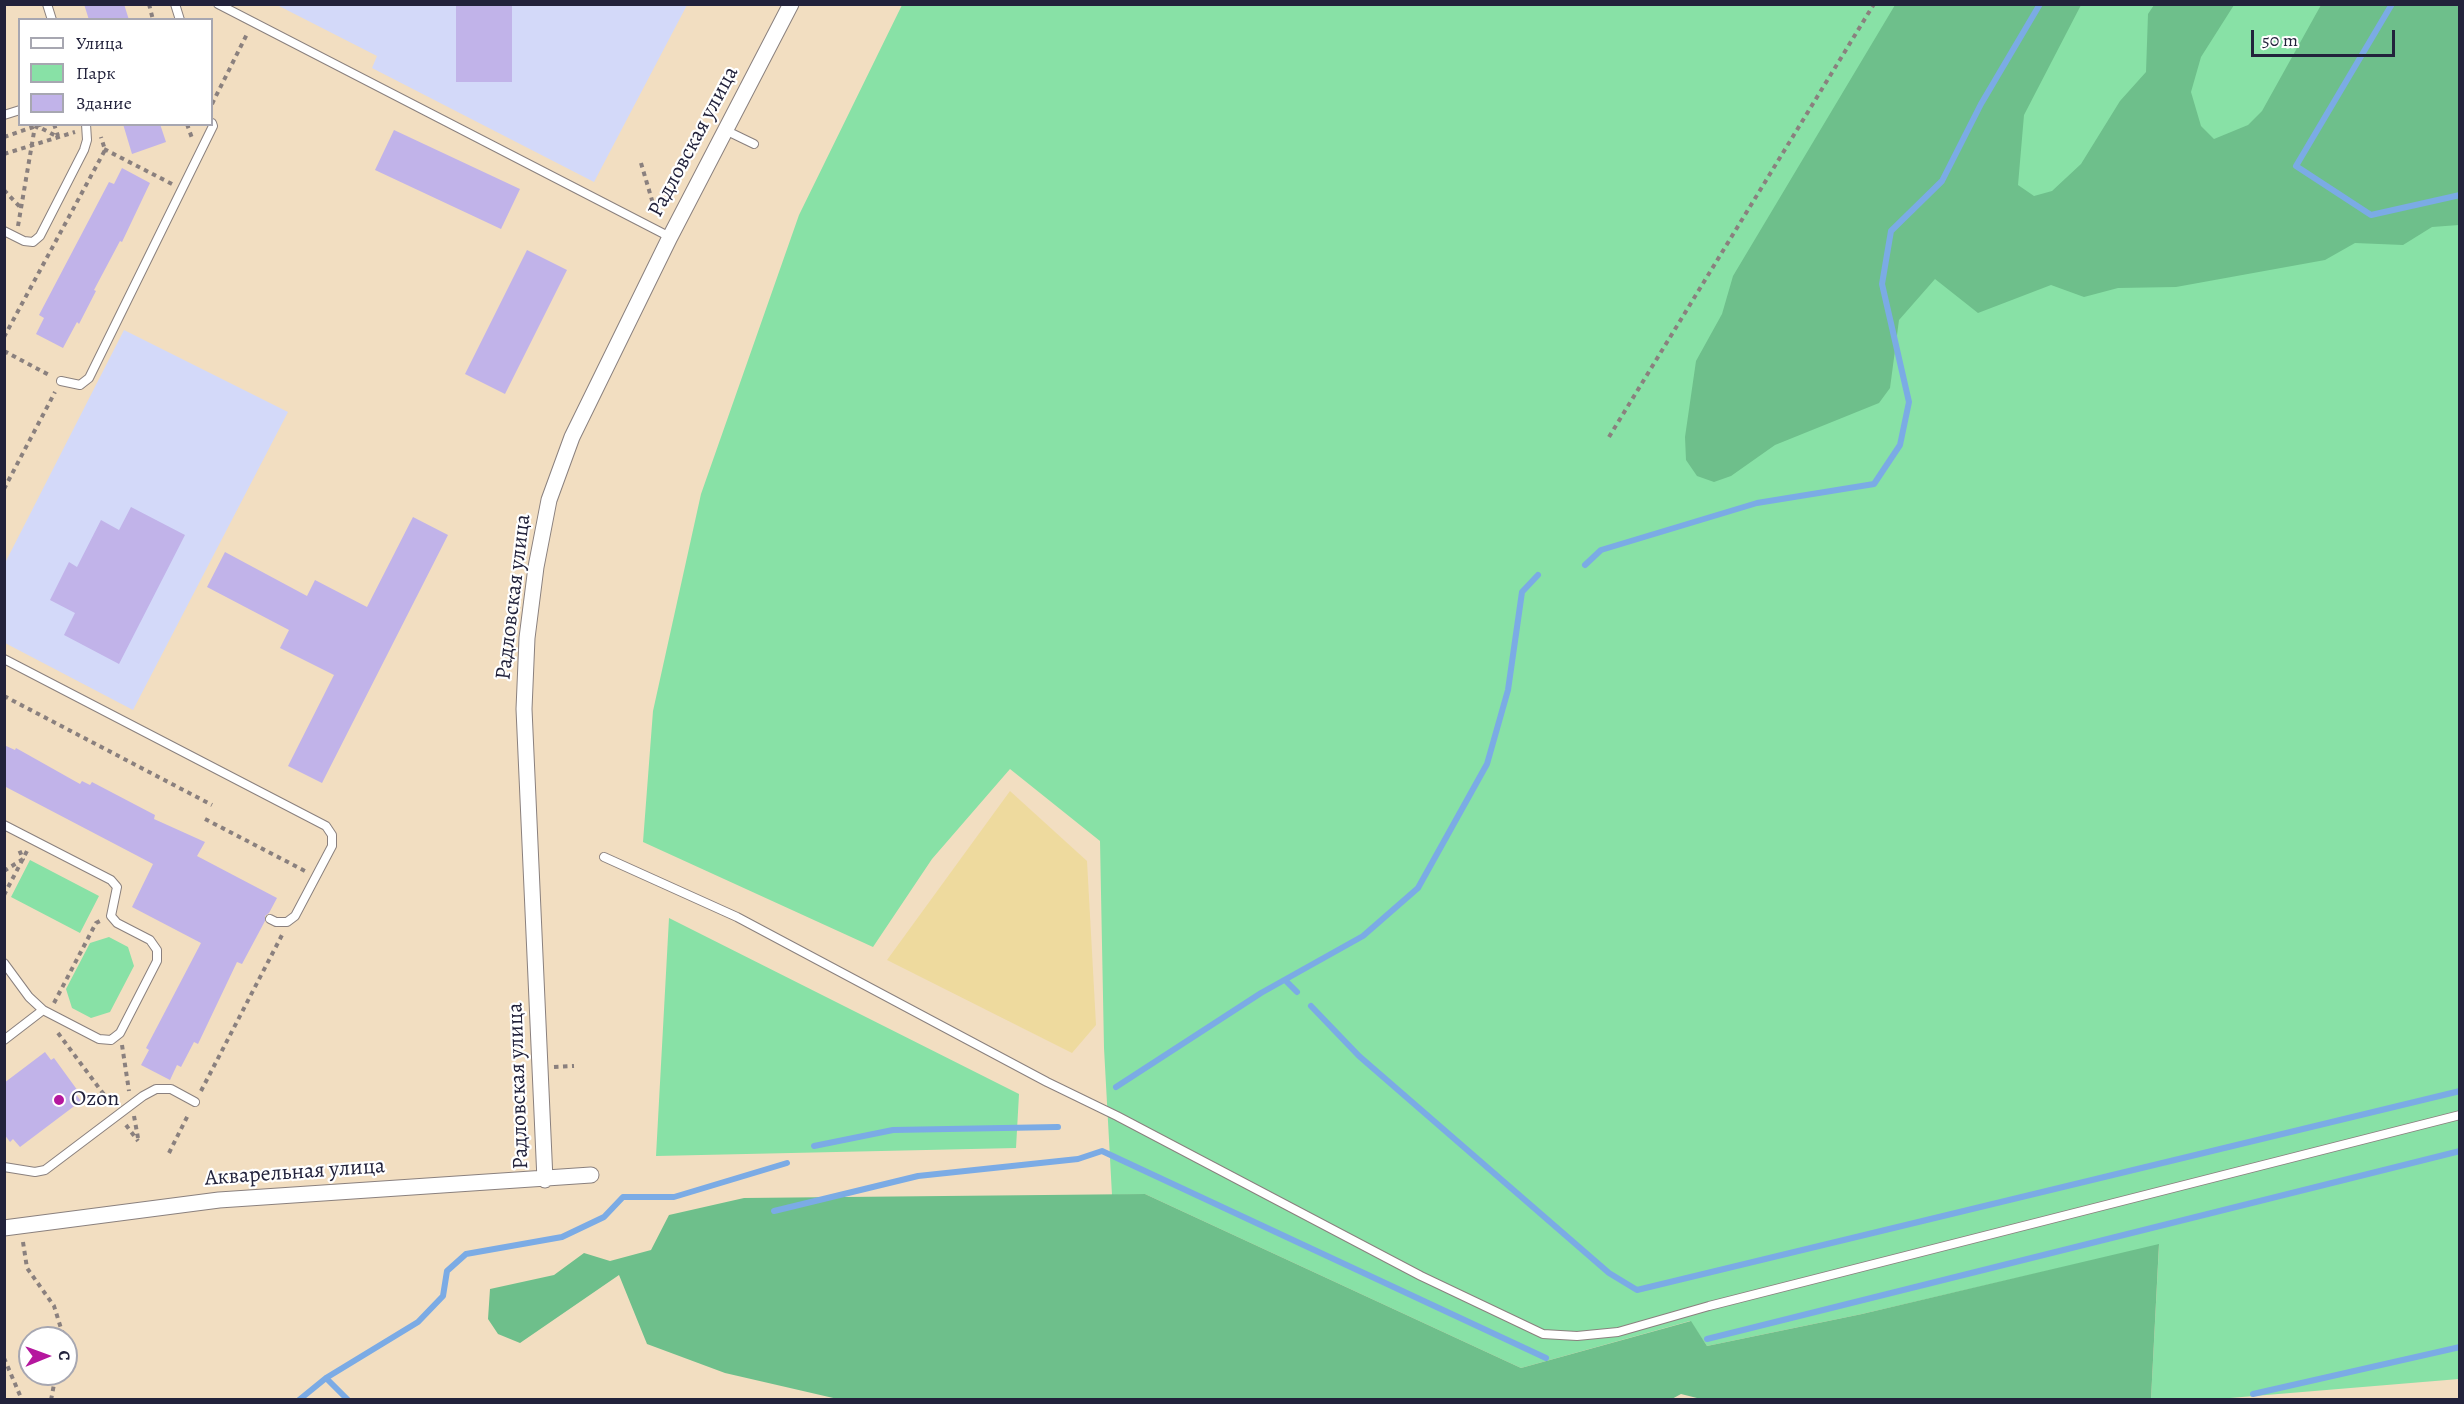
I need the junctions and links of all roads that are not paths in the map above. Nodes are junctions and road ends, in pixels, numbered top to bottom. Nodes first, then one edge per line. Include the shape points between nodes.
1 (218, 4) edge
2 (791, 4) edge
3 (86, 126) edge
4 (213, 126) edge
5 (725, 130) junction
6 (754, 144) dead end
7 (4, 231) edge
8 (670, 237) junction
9 (61, 381) road end
10 (4, 659) edge
11 (4, 825) edge
12 (604, 856) dead end
13 (270, 919) dead end
14 (4, 963) edge
15 (46, 1012) junction
16 (4, 1040) edge
17 (195, 1102) road end
18 (2460, 1115) edge
19 (4, 1167) edge
20 (591, 1175) dead end
21 (545, 1180) junction
22 (4, 1228) edge

1 - 8 lane
2 - 5 street, Радловская улица
3 - 7 lane via 87,140 40,236 33,242 24,241
4 - 9 lane via 89,378 80,385
5 - 6 lane
5 - 8 street, Радловская улица
8 - 21 street, Радловская улица via 573,437 549,500 536,567 524,709
10 - 13 lane via 326,826 332,835 332,846 295,916 286,922
11 - 15 lane via 111,880 117,887 111,916 150,940 157,950 157,961 120,1033 111,1040 99,1039
12 - 18 lane via 737,917 1036,1077 1421,1276 1543,1334 1618,1332
14 - 15 lane via 29,997
15 - 16 lane
17 - 19 lane via 171,1089 156,1089 45,1170
20 - 21 street, Акварельная улица
21 - 22 street, Акварельная улица via 219,1200

